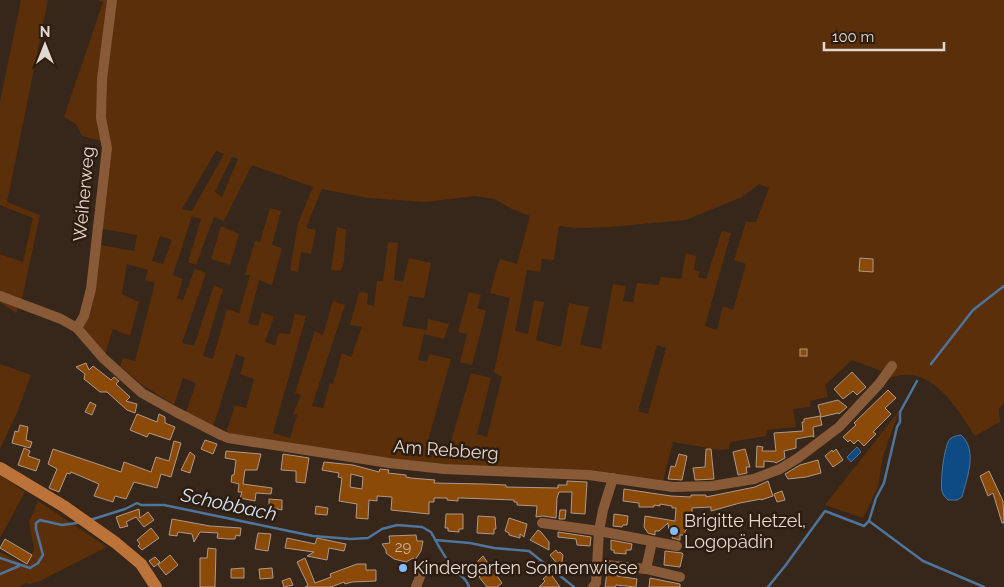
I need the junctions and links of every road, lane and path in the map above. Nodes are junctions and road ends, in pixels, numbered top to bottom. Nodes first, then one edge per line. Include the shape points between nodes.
1 (112, 0) edge
2 (0, 296) edge
3 (77, 328) junction
4 (892, 366) dead end
5 (0, 468) edge
6 (612, 478) junction
7 (542, 523) dead end
8 (599, 530) junction
9 (652, 542) junction
10 (677, 546) dead end
11 (597, 564) junction
12 (423, 569) dead end
13 (646, 569) junction
14 (680, 577) dead end
15 (156, 587) edge
16 (416, 587) edge
17 (593, 587) edge

1 - 3 street, Weiherweg via 102,79 101,118 107,148 91,289 84,316
2 - 3 street, Am Rebberg
3 - 6 street, Am Rebberg via 103,358 142,393 228,438 444,469
4 - 6 street, Am Rebberg via 839,427 780,470 754,479 712,486 659,486
5 - 15 street via 116,543 141,564
6 - 8 street
7 - 8 street
8 - 9 street
8 - 11 street
9 - 10 street
9 - 13 street
11 - 13 street
11 - 17 street
12 - 16 street
13 - 14 street

